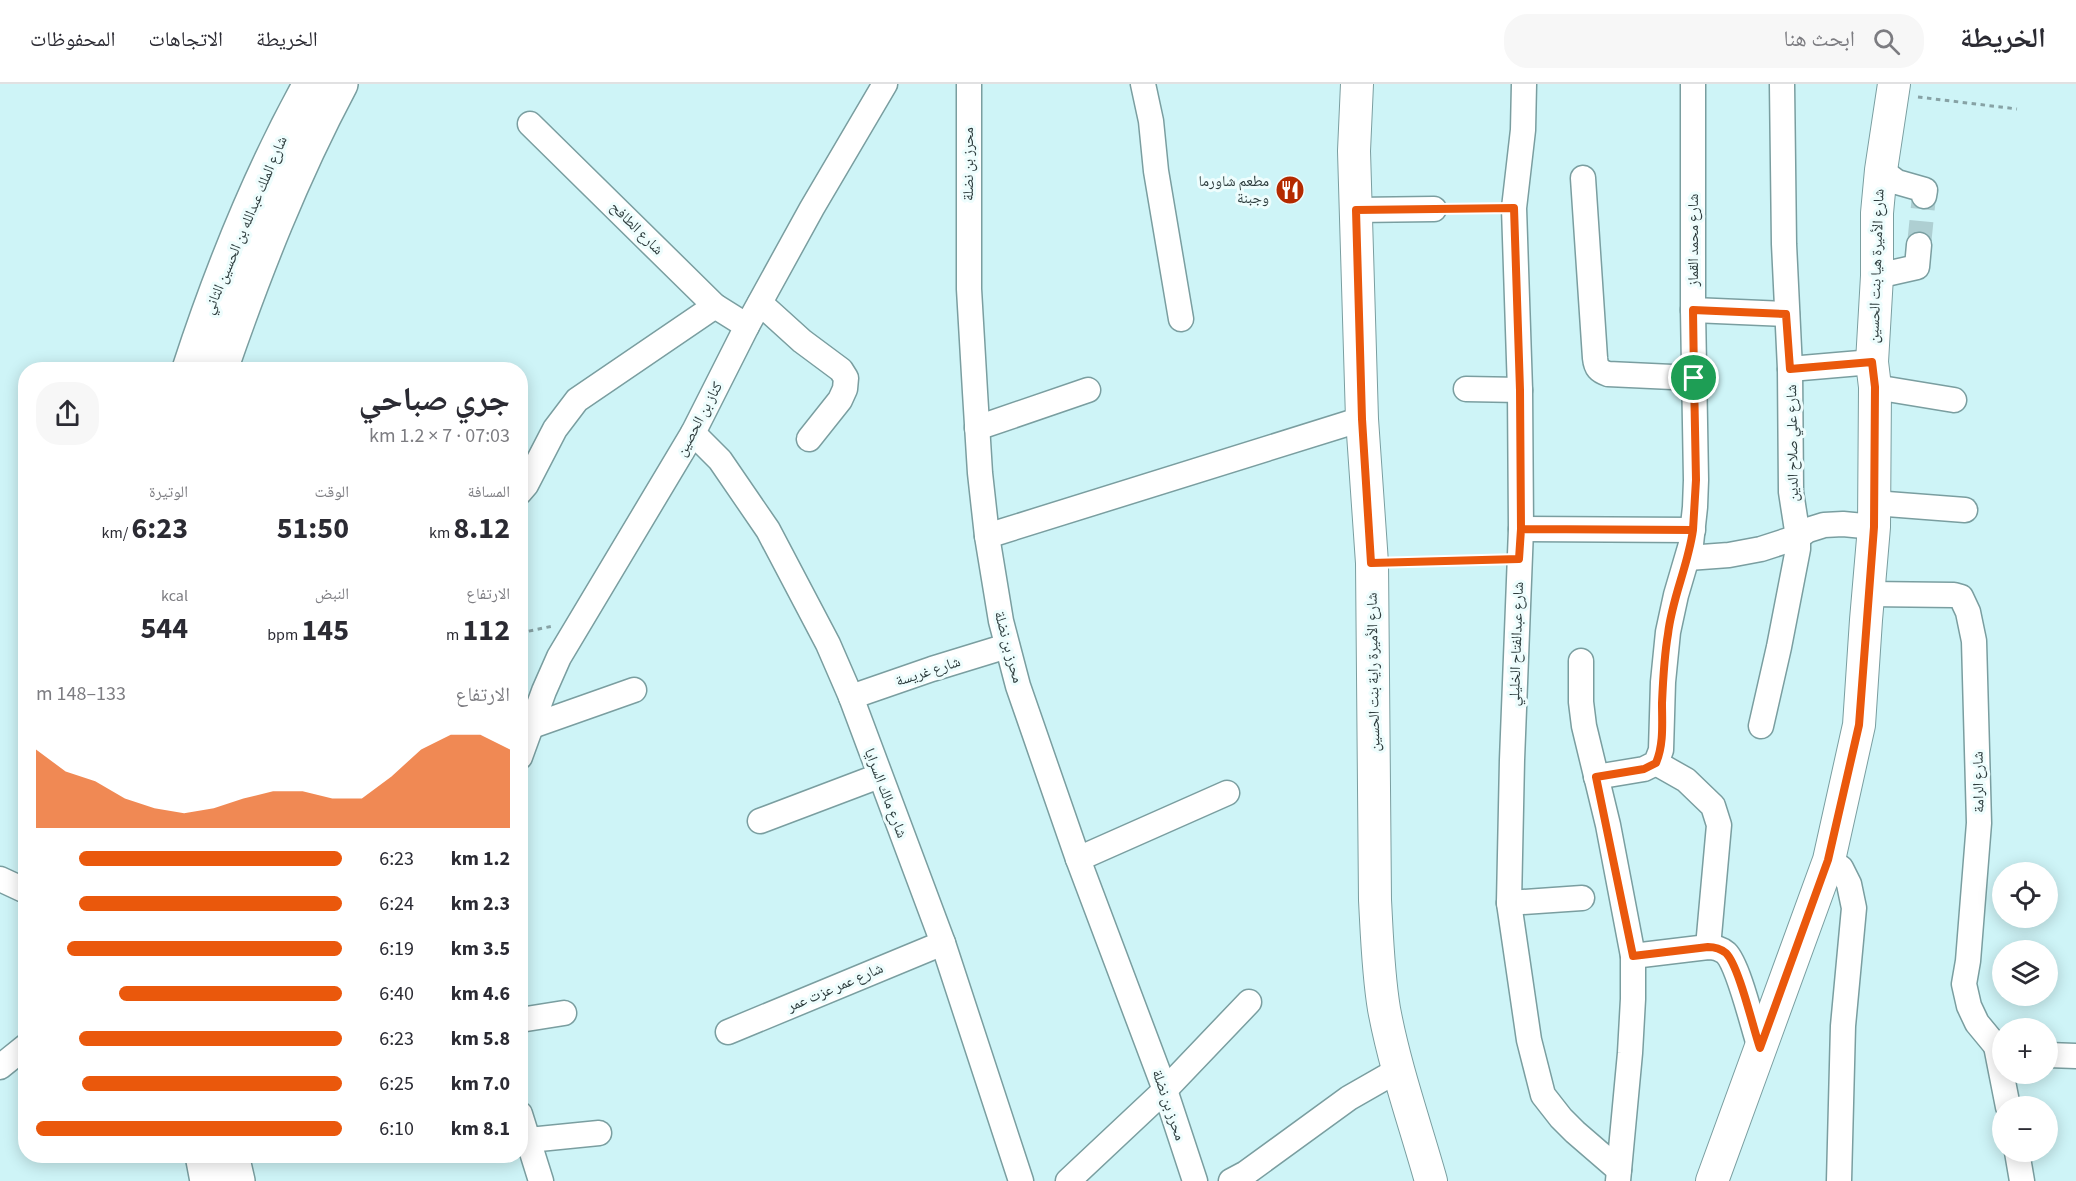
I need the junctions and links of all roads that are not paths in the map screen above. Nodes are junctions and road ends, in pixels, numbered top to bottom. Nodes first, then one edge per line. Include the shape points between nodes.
1 (310, 84) edge
2 (340, 84) edge
3 (885, 84) edge
4 (969, 84) edge
5 (1143, 84) edge
6 (1357, 84) edge
7 (1524, 84) edge
8 (1693, 84) edge
9 (1782, 84) edge
10 (1893, 89) edge
11 (530, 124) dead end
12 (1881, 170) junction
13 (1583, 178) dead end
14 (1924, 196) dead end
15 (1434, 209) road end
16 (1356, 210) junction
17 (1919, 245) tunnel mouth
18 (1877, 276) junction
19 (760, 303) junction
20 (715, 306) junction
21 (1693, 310) junction
22 (1786, 314) junction
23 (1180, 320) dead end
24 (747, 326) junction
25 (191, 362) edge
26 (224, 362) edge
27 (1790, 369) junction
28 (1873, 374) junction
29 (1694, 378) junction
30 (1466, 389) dead end
31 (1088, 390) dead end
32 (1520, 390) junction
33 (1954, 400) dead end
34 (1362, 419) junction
35 (977, 428) junction
36 (693, 433) junction
37 (809, 439) dead end
38 (528, 481) edge
39 (1965, 510) dead end
40 (1874, 515) junction
41 (1521, 529) junction
42 (1693, 530) junction
43 (987, 536) junction
44 (1798, 537) junction
45 (1688, 558) junction
46 (1868, 594) junction
47 (1007, 646) junction
48 (1581, 661) dead end
49 (634, 690) dead end
50 (851, 697) junction
51 (532, 726) junction
52 (1761, 726) dead end
53 (528, 736) edge
54 (1656, 763) junction
55 (879, 776) junction
56 (1596, 777) junction
57 (1227, 793) dead end
58 (760, 821) dead end
59 (1078, 859) junction
60 (1828, 860) junction
61 (0, 881) edge
62 (18, 888) edge
63 (1582, 898) dead end
64 (1509, 903) junction
65 (943, 943) junction
66 (1708, 947) junction
67 (1633, 956) junction
68 (1249, 1002) dead end
69 (564, 1013) dead end
70 (528, 1019) edge
71 (728, 1032) dead end
72 (1992, 1039) edge
73 (1760, 1048) junction
74 (18, 1053) edge
75 (2058, 1055) edge
76 (2076, 1056) edge
77 (0, 1068) edge
78 (1398, 1070) junction
79 (1166, 1090) junction
80 (528, 1129) edge
81 (599, 1133) dead end
82 (528, 1141) edge
83 (2019, 1162) edge
84 (204, 1163) edge
85 (234, 1163) edge
86 (1618, 1175) edge
87 (1242, 1178) edge
88 (207, 1181) edge
89 (238, 1181) edge
90 (541, 1181) edge
91 (1022, 1181) edge
92 (1068, 1181) edge
93 (1195, 1181) edge
94 (1431, 1181) edge
95 (1712, 1181) edge
96 (1839, 1181) edge
97 (2022, 1181) edge

1 - 25 highway, شارع الملك عبدالله بن الحسين الثاني via 234,244
2 - 26 highway, شارع الملك عبدالله بن الحسين الثاني via 281,208
3 - 19 street, كناز بن الحصين
4 - 35 street, محرز بن نضلة via 969,289
5 - 23 street
6 - 16 main road, شارع الأميرة راية بنت الحسين
7 - 32 street, شارع عبدالفتاح الخليلي via 1514,208
8 - 21 street, شارع محمد القماز
9 - 22 street, شارع علي صلاح الدين
10 - 12 main road, شارع الأميرة هيا بنت الحسين
11 - 20 street, شارع الطافح
12 - 14 street via 1897,182 1925,190
12 - 18 main road, شارع الأميرة هيا بنت الحسين
13 - 29 street via 1597,367 1608,374
15 - 16 street
16 - 34 main road, شارع الأميرة راية بنت الحسين
17 - 18 street via 1917,267
18 - 28 main road, شارع الأميرة هيا بنت الحسين
19 - 24 street, كناز بن الحصين
19 - 37 street via 846,378 840,400
20 - 24 street, شارع الطافح
20 - 38 street via 577,400 555,429
21 - 22 street
21 - 29 street, شارع محمد القماز
22 - 27 street, شارع علي صلاح الدين
24 - 36 street, كناز بن الحصين
27 - 28 street
27 - 44 street, شارع علي صلاح الدين via 1791,492
28 - 33 street
28 - 40 main road, شارع الأميرة هيا بنت الحسين
29 - 42 street, شارع محمد القماز
30 - 32 street
31 - 35 street
32 - 41 street, شارع عبدالفتاح الخليلي
34 - 43 street
34 - 78 main road, شارع الأميرة راية بنت الحسين via 1371,563 1375,900 1384,1008
35 - 43 street, محرز بن نضلة
36 - 50 street, شارع مالك السرايا via 720,460 768,530
36 - 51 street, كناز بن الحصين via 560,657
39 - 40 street
40 - 44 street via 1824,525
40 - 46 main road, شارع الأميرة هيا بنت الحسين
41 - 42 street
41 - 64 street, شارع عبدالفتاح الخليلي
42 - 45 street, شارع محمد القماز
43 - 47 street, محرز بن نضلة
44 - 45 street via 1747,552
44 - 52 street, شارع علي صلاح الدين
45 - 54 street, شارع محمد القماز via 1668,632 1661,750
46 - 60 main road, شارع الأميرة هيا بنت الحسين via 1859,725
46 - 72 street, شارع الرامة via 1954,595 1961,597 1968,612 1974,641 1979,823 1964,984 1977,1023
47 - 50 street, شارع غريسة
47 - 59 street, محرز بن نضلة
48 - 56 street via 1583,717
49 - 51 street
50 - 55 street, شارع مالك السرايا
51 - 53 street, كناز بن الحصين
54 - 56 street via 1644,769
54 - 66 street via 1690,778 1713,806 1719,825
55 - 58 street
55 - 65 street, شارع مالك السرايا
56 - 67 street
57 - 59 street
59 - 79 street, محرز بن نضلة
60 - 73 main road, شارع الأميرة هيا بنت الحسين
60 - 96 street via 1841,868 1854,908 1843,1026
61 - 62 street
63 - 64 street
64 - 86 street, شارع عبدالفتاح الخليلي via 1529,1040 1543,1095
65 - 71 street, شارع عمر عزت عمر
65 - 91 street, شارع مالك السرايا
66 - 67 street
66 - 73 street via 1725,953 1736,971
67 - 86 street via 1634,999
68 - 79 street
69 - 70 street
73 - 95 main road, شارع الأميرة هيا بنت الحسين
74 - 77 street
75 - 76 street
78 - 87 street via 1349,1098
78 - 94 main road, شارع الأميرة راية بنت الحسين
79 - 92 street
79 - 93 street, محرز بن نضلة
80 - 81 street
82 - 90 street
83 - 97 street
84 - 88 highway
85 - 89 highway

